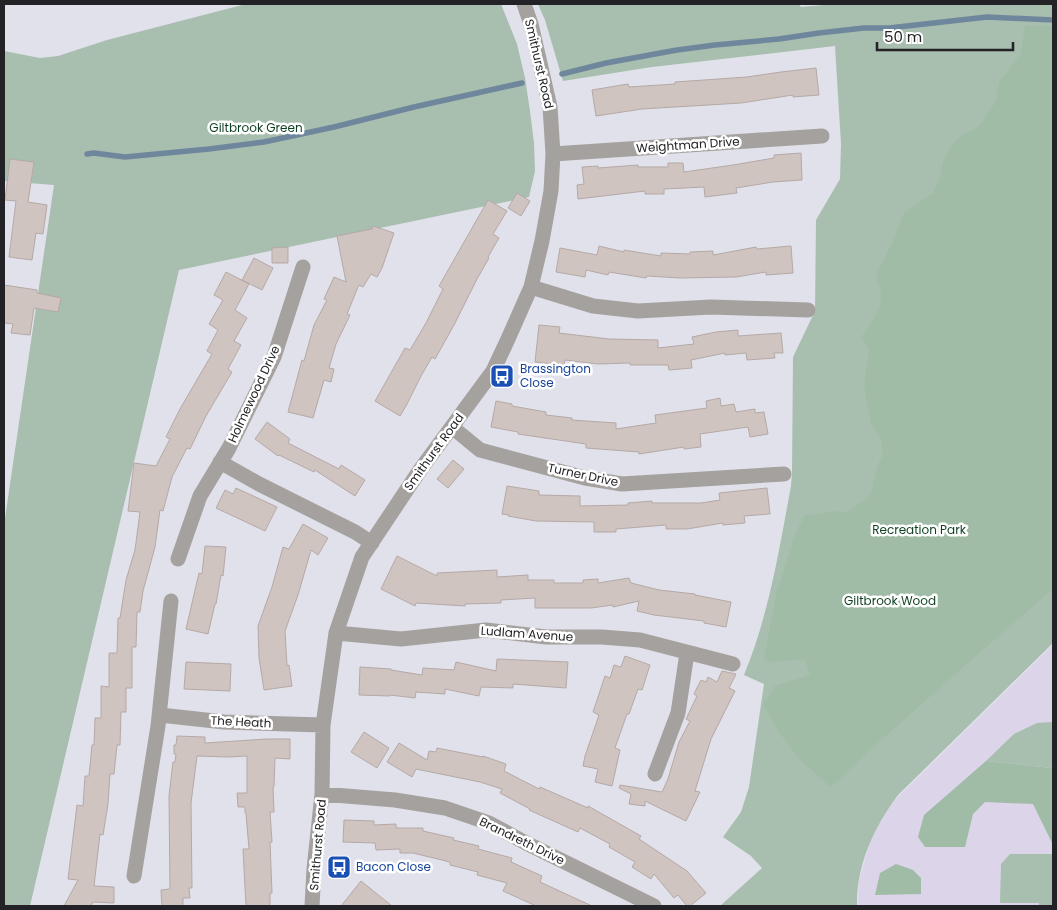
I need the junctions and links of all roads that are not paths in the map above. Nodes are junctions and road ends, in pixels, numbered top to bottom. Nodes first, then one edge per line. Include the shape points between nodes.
1 (524, 4) edge
2 (822, 136) dead end
3 (553, 154) junction
4 (303, 267) dead end
5 (531, 287) junction
6 (808, 310) dead end
7 (452, 427) junction
8 (220, 462) junction
9 (784, 474) dead end
10 (372, 542) junction
11 (178, 559) dead end
12 (171, 601) dead end
13 (336, 633) junction
14 (687, 653) junction
15 (733, 664) dead end
16 (160, 716) junction
17 (323, 725) junction
18 (655, 774) dead end
19 (322, 794) junction
20 (134, 876) dead end
21 (312, 906) edge
22 (654, 906) edge

1 - 3 street, Smithurst Road via 550,107
2 - 3 street, Weightman Drive
3 - 5 street, Smithurst Road via 551,192
4 - 8 street, Holmewood Drive via 274,357
5 - 6 street via 592,306 638,311 711,307
5 - 7 street, Smithurst Road via 493,371
7 - 9 street, Turner Drive via 480,450 585,478 622,484
7 - 10 street, Smithurst Road
8 - 10 street
8 - 11 street, Holmewood Drive via 200,496
10 - 13 street, Smithurst Road via 362,556
12 - 16 street
13 - 14 street, Ludlam Avenue via 401,638 486,630 546,637 640,640
13 - 17 street, Smithurst Road
14 - 15 street, Ludlam Avenue
14 - 18 street via 678,713
16 - 17 street, The Heath
16 - 20 street
17 - 19 street, Smithurst Road
19 - 21 street, Smithurst Road
19 - 22 street, Brandreth Drive via 444,808 489,823

